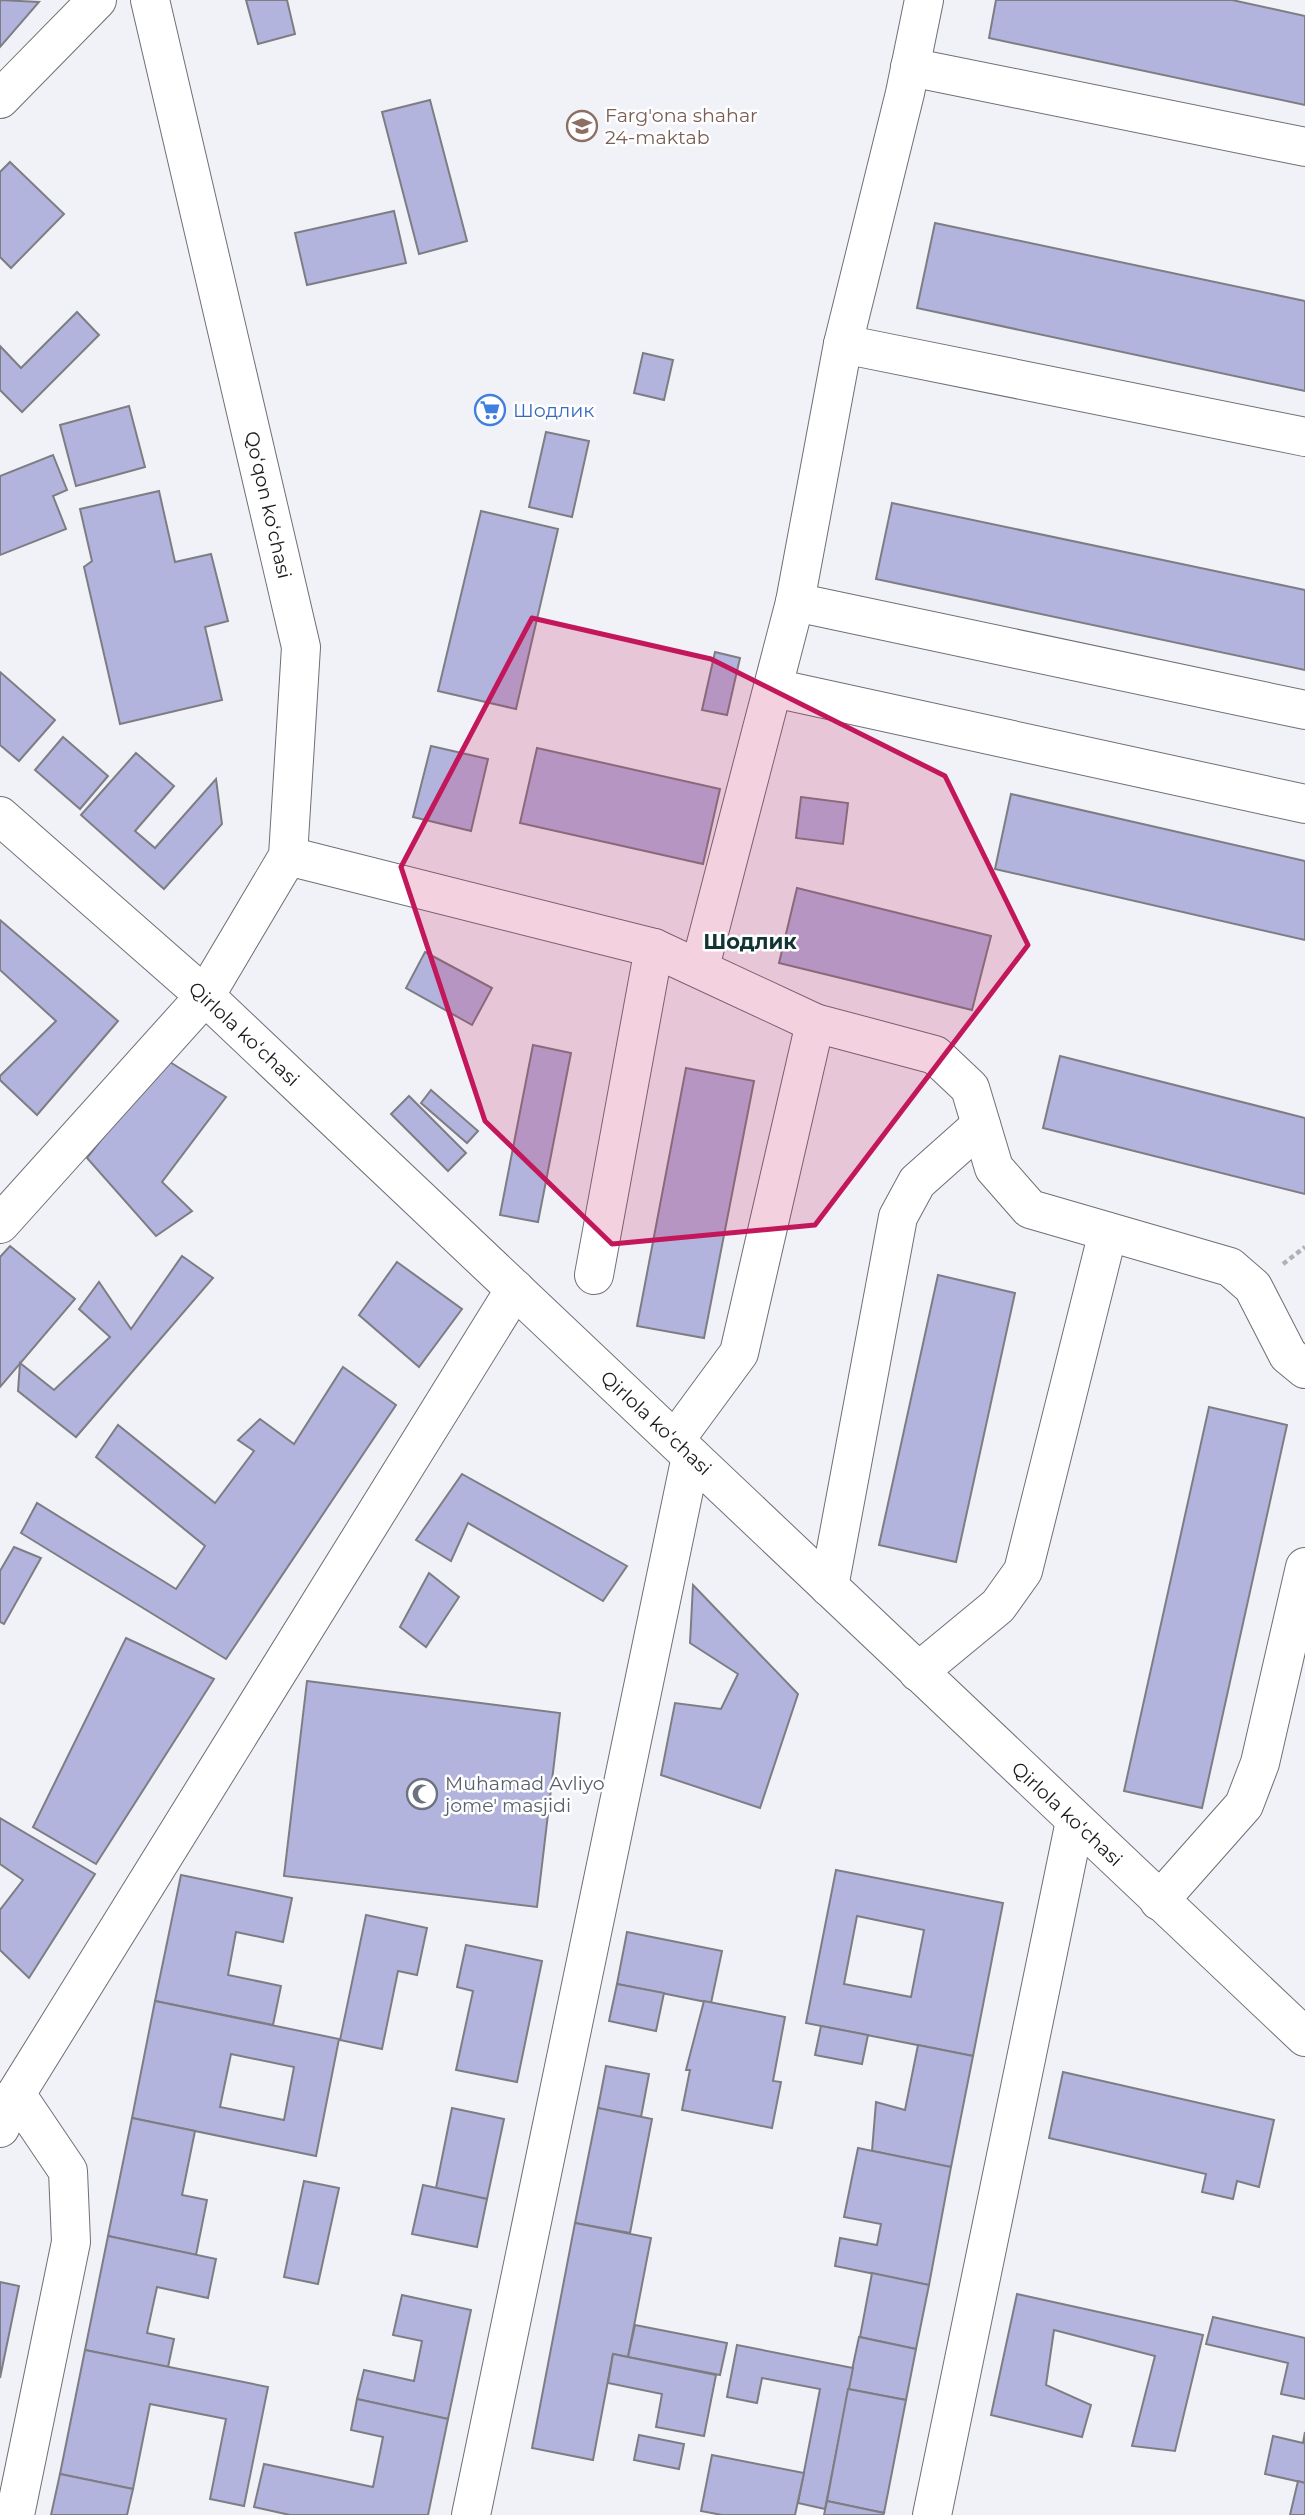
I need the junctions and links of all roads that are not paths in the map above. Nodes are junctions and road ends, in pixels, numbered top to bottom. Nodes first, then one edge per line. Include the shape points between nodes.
1 (97, 0) edge
2 (150, 0) edge
3 (924, 0) edge
4 (910, 67) junction
5 (0, 99) edge
6 (1305, 147) edge
7 (843, 344) junction
8 (1305, 437) edge
9 (795, 602) junction
10 (774, 688) junction
11 (1305, 710) edge
12 (1305, 804) edge
13 (0, 816) edge
14 (288, 856) junction
15 (654, 948) junction
16 (700, 967) junction
17 (205, 996) junction
18 (815, 1023) junction
19 (981, 1125) junction
20 (0, 1224) edge
21 (1108, 1232) junction
22 (594, 1275) dead end
23 (515, 1289) junction
24 (1305, 1369) edge
25 (683, 1448) junction
26 (1305, 1567) edge
27 (829, 1587) junction
28 (918, 1671) junction
29 (1075, 1821) junction
30 (1159, 1900) junction
31 (1305, 2037) edge
32 (16, 2094) junction
33 (0, 2128) edge
34 (15, 2515) edge
35 (471, 2515) edge
36 (932, 2515) edge

1 - 5 street
2 - 14 street, Qoʻqon koʻchasi via 301,647
3 - 4 street
4 - 6 street
4 - 7 street
7 - 8 street
7 - 9 street
9 - 10 street
9 - 11 street
10 - 12 street
10 - 16 street
13 - 17 street, Qirlola koʻchasi
14 - 15 street
14 - 17 street, Qoʻqon koʻchasi
15 - 16 street
15 - 22 street
16 - 18 street
17 - 20 street, Qoʻqon koʻchasi
17 - 23 street, Qirlola koʻchasi
18 - 19 street via 934,1055 970,1088
18 - 25 street via 739,1353
19 - 21 street via 993,1168 1030,1209
19 - 27 street via 917,1182 898,1217
21 - 24 street via 1230,1267 1253,1287 1288,1354
21 - 28 street via 1023,1571 998,1606
23 - 25 street, Qirlola koʻchasi
23 - 32 street
25 - 27 street, Qirlola koʻchasi
25 - 35 street
26 - 30 street via 1260,1763 1244,1805
27 - 28 street, Qirlola koʻchasi
28 - 29 street, Qirlola koʻchasi
29 - 30 street, Qirlola koʻchasi
29 - 36 street
30 - 31 street, Qirlola koʻchasi
32 - 33 street
32 - 34 street via 68,2171 71,2242

